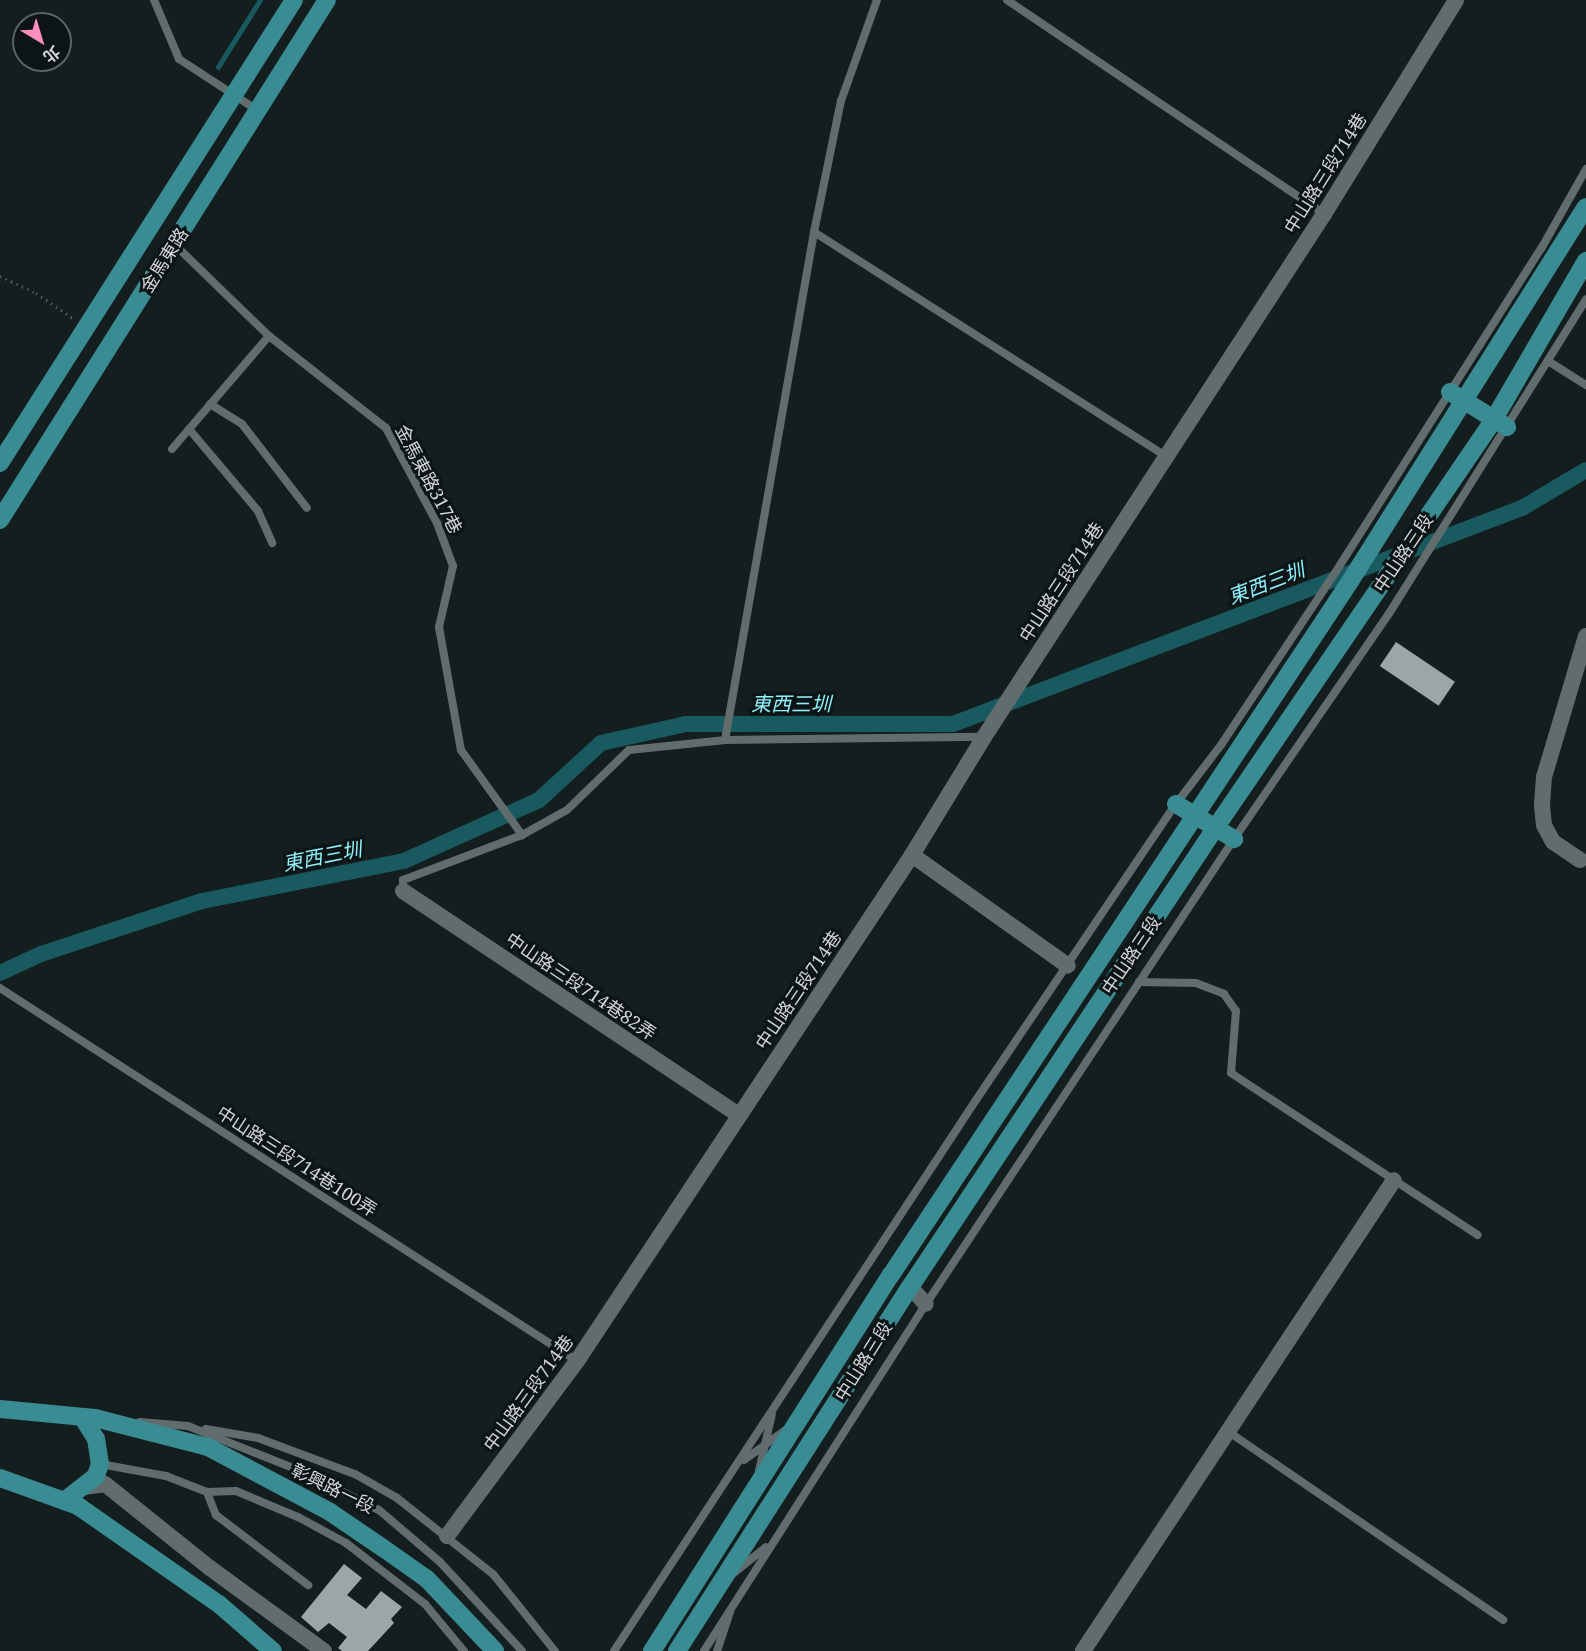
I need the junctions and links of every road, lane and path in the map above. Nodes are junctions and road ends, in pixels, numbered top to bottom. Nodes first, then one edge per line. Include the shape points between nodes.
1 (154, 0) edge
2 (294, 0) edge
3 (327, 0) edge
4 (877, 0) edge
5 (1007, 0) edge
6 (1456, 0) edge
7 (233, 96) junction
8 (257, 110) junction
9 (1586, 169) edge
10 (1586, 207) edge
11 (1324, 214) junction
12 (814, 232) junction
13 (174, 244) junction
14 (1586, 261) edge
15 (0, 276) edge
16 (1586, 299) edge
17 (86, 327) junction
18 (269, 336) junction
19 (1548, 361) junction
20 (1586, 385) edge
21 (1458, 397) junction
22 (210, 404) junction
23 (1500, 423) junction
24 (189, 429) junction
25 (172, 449) dead end
26 (1167, 457) junction
27 (0, 463) edge
28 (308, 508) dead end
29 (0, 520) edge
30 (272, 543) dead end
31 (1586, 636) edge
32 (985, 736) junction
33 (725, 740) junction
34 (1176, 804) junction
35 (1196, 814) junction
36 (1216, 827) junction
37 (522, 835) junction
38 (1234, 839) junction
39 (912, 855) junction
40 (1580, 860) dead end
41 (403, 891) joint
42 (1068, 966) junction
43 (1139, 982) junction
44 (0, 988) edge
45 (738, 1114) junction
46 (1394, 1180) junction
47 (1478, 1235) dead end
48 (910, 1287) junction
49 (926, 1304) junction
50 (577, 1361) junction
51 (772, 1410) junction
52 (4, 1411) edge
53 (88, 1417) junction
54 (795, 1425) junction
55 (188, 1426) junction
56 (1226, 1430) junction
57 (767, 1441) junction
58 (100, 1464) junction
59 (738, 1464) junction
60 (0, 1478) edge
61 (84, 1487) junction
62 (207, 1492) junction
63 (753, 1497) junction
64 (64, 1501) junction
65 (447, 1536) junction
66 (774, 1542) junction
67 (308, 1585) dead end
68 (716, 1586) junction
69 (735, 1598) junction
70 (1503, 1620) dead end
71 (462, 1650) edge
72 (273, 1651) edge
73 (324, 1651) edge
74 (495, 1651) edge
75 (522, 1651) edge
76 (555, 1651) edge
77 (614, 1651) edge
78 (652, 1651) edge
79 (677, 1651) edge
80 (704, 1651) edge
81 (717, 1651) edge
82 (1083, 1651) edge

1 - 7 lane via 179,59
2 - 7 main road, 金馬東路
3 - 8 main road, 金馬東路
4 - 12 lane via 841,101
5 - 11 lane
6 - 11 street, 中山路三段714巷
7 - 8 lane
7 - 17 main road, 金馬東路
8 - 13 main road, 金馬東路
9 - 21 lane, 中山路三段
10 - 21 main road, 中山路三段
11 - 26 street, 中山路三段714巷
12 - 26 lane
12 - 33 lane
13 - 18 lane, 金馬東路317巷
13 - 29 main road, 金馬東路
14 - 23 main road, 中山路三段
15 - 17 path via 36,293
16 - 19 lane, 中山路三段
17 - 27 main road, 金馬東路
18 - 22 lane
18 - 37 lane, 金馬東路317巷 via 386,428 437,523 453,566 439,627 461,750
19 - 20 lane
19 - 23 lane, 中山路三段
21 - 23 main road
21 - 34 lane, 中山路三段 via 1221,745
21 - 35 main road, 中山路三段
22 - 24 lane
22 - 28 lane via 242,424
23 - 36 main road, 中山路三段
23 - 38 lane, 中山路三段 via 1390,612
24 - 25 lane
24 - 30 lane via 258,512
26 - 32 street, 中山路三段714巷
31 - 40 street via 1544,777 1542,805 1544,825 1553,842
32 - 33 lane
32 - 39 street, 中山路三段714巷
33 - 37 lane via 629,750 567,810
34 - 35 main road
34 - 42 lane, 中山路三段
35 - 36 main road
35 - 54 main road, 中山路三段
36 - 38 main road
36 - 48 main road, 中山路三段
37 - 41 lane via 403,880
38 - 43 lane, 中山路三段
39 - 42 street
39 - 45 street, 中山路三段714巷
41 - 45 street, 中山路三段714巷82弄
42 - 51 lane, 中山路三段
43 - 46 lane via 1196,983 1224,994 1236,1011 1231,1073
43 - 49 lane, 中山路三段
44 - 50 lane, 中山路三段714巷100弄
45 - 50 street, 中山路三段714巷
46 - 47 lane
46 - 56 street
48 - 49 street
48 - 68 main road, 中山路三段
49 - 66 lane, 中山路三段
50 - 65 street, 中山路三段714巷
51 - 57 lane
51 - 59 lane, 中山路三段
52 - 53 main road, 彰興路一段
53 - 55 lane, 彰興路一段
53 - 58 main road
53 - 74 main road, 彰興路一段 via 208,1447 330,1512 427,1579
54 - 57 lane
54 - 63 main road, 中山路三段
55 - 65 lane via 258,1438 355,1474 397,1498
55 - 75 lane, 彰興路一段 via 303,1472 379,1510 440,1562
56 - 70 lane
56 - 82 street
57 - 59 lane
57 - 63 lane
58 - 61 main road via 96,1476
58 - 62 lane via 166,1476
59 - 77 lane, 中山路三段
60 - 64 main road
61 - 64 main road
61 - 73 street via 105,1484 210,1568
62 - 67 lane via 216,1515
62 - 71 lane via 236,1491 298,1517 346,1544 425,1604
63 - 78 main road, 中山路三段
64 - 72 main road via 78,1506 172,1570
65 - 76 lane via 492,1574
66 - 68 lane
66 - 69 lane, 中山路三段
68 - 79 main road, 中山路三段
69 - 80 lane, 中山路三段
69 - 81 lane

